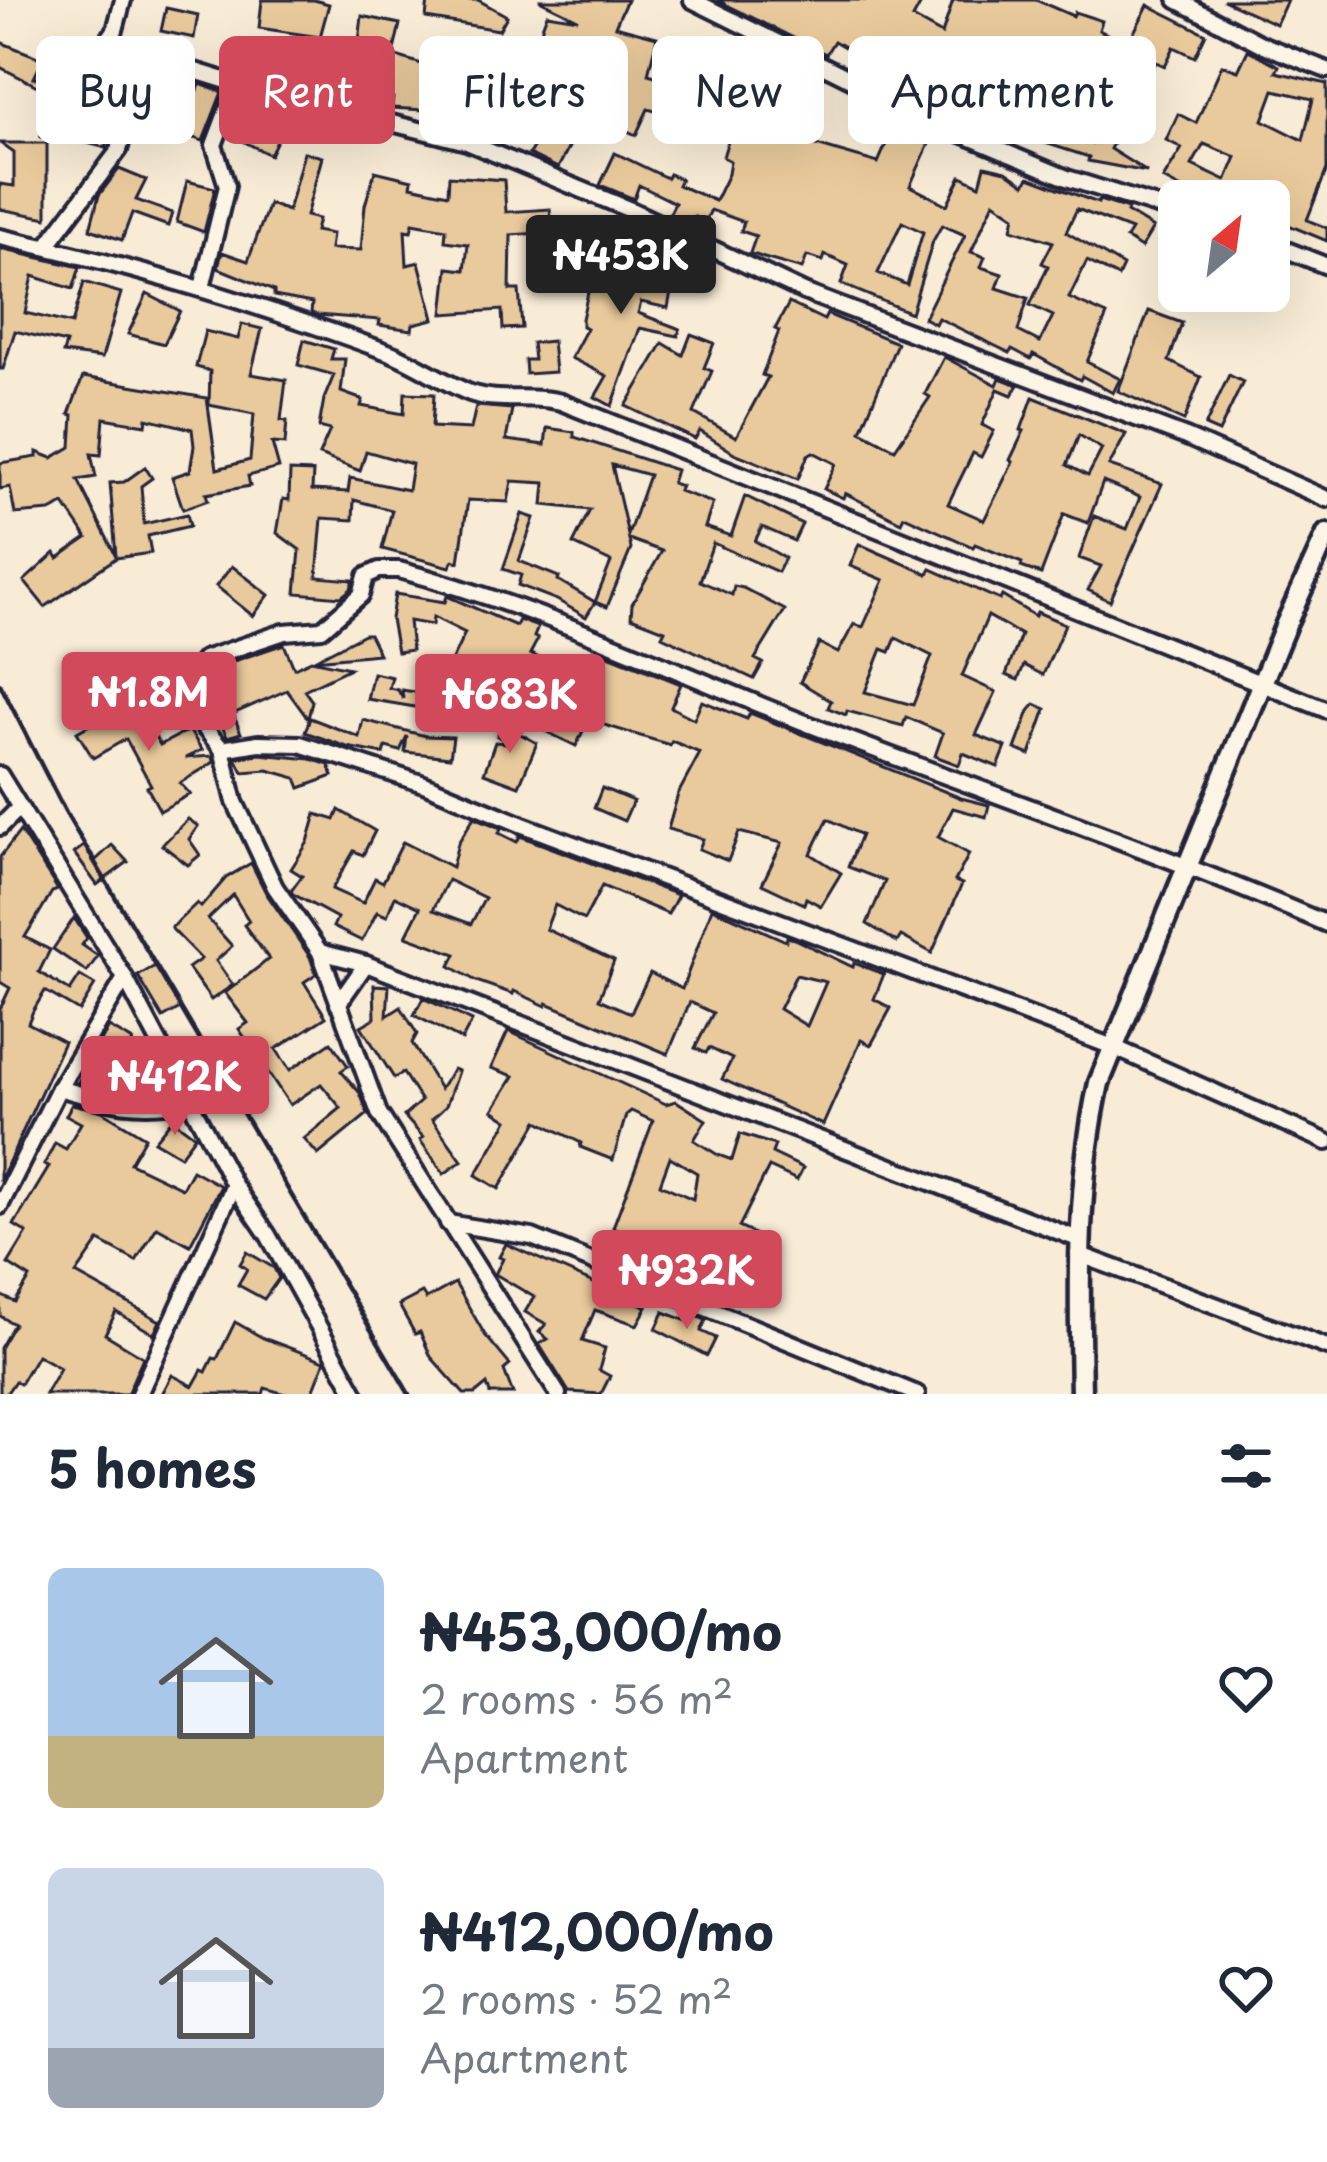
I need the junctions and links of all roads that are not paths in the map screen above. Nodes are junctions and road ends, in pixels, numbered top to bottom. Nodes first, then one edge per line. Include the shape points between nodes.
1 (123, 0) edge
2 (692, 0) edge
3 (1177, 0) edge
4 (111, 36) edge
5 (1327, 70) edge
6 (395, 124) edge
7 (219, 132) edge
8 (120, 144) edge
9 (1158, 206) edge
10 (0, 237) edge
11 (46, 247) junction
12 (1290, 251) edge
13 (1327, 266) edge
14 (202, 288) junction
15 (1327, 499) edge
16 (1327, 534) edge
17 (1262, 682) junction
18 (1327, 710) edge
19 (222, 749) junction
20 (0, 775) edge
21 (19, 808) junction
22 (0, 827) edge
23 (1187, 864) junction
24 (1327, 924) edge
25 (320, 952) junction
26 (367, 964) junction
27 (125, 978) junction
28 (338, 1004) junction
29 (1112, 1047) junction
30 (59, 1088) junction
31 (190, 1101) junction
32 (1327, 1142) edge
33 (234, 1185) junction
34 (0, 1206) edge
35 (448, 1223) junction
36 (1078, 1246) junction
37 (1327, 1347) edge
38 (355, 1393) edge
39 (139, 1394) edge
40 (558, 1394) edge
41 (917, 1394) edge
42 (1081, 1394) edge

1 - 4 street
2 - 9 street via 957,132
3 - 5 street
6 - 15 street via 466,142 804,292
7 - 14 street via 214,145 227,186
8 - 11 street
10 - 11 street
11 - 14 street
12 - 13 street
14 - 17 street via 393,354 473,394 561,402
16 - 17 street
17 - 18 street
17 - 23 street
19 - 23 street via 187,693 195,666 284,632 322,629 361,595 365,575 399,570 530,610
19 - 25 street via 254,845
19 - 29 street via 300,744 424,784
20 - 21 street
21 - 22 street
21 - 27 street
23 - 24 street
23 - 29 street
25 - 26 street
25 - 28 street
26 - 28 street
26 - 36 street
27 - 30 street
27 - 31 street
28 - 35 street via 379,1113
29 - 32 street
29 - 36 street via 1086,1142
30 - 31 street via 119,1106
30 - 34 street
31 - 33 street
33 - 38 street
33 - 39 street
35 - 40 street
35 - 41 street via 532,1237
36 - 37 street
36 - 42 street

